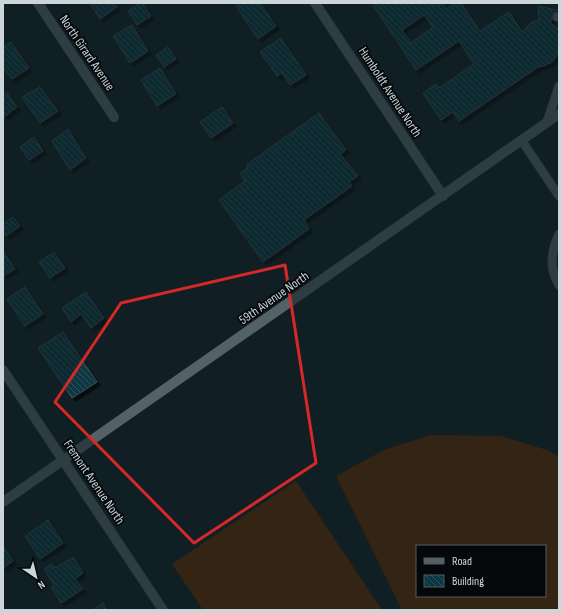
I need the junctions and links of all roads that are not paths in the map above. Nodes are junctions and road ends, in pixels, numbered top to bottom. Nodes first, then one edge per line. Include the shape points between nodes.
1 (38, 3) edge
2 (315, 3) edge
3 (559, 86) edge
4 (559, 114) edge
5 (114, 117) dead end
6 (547, 122) junction
7 (522, 141) junction
8 (443, 196) junction
9 (559, 196) edge
10 (559, 234) edge
11 (559, 285) edge
12 (3, 370) edge
13 (63, 460) junction
14 (3, 502) edge
15 (163, 610) edge

1 - 5 street, North Girard Avenue
2 - 8 street, Humboldt Avenue North
3 - 6 lane
4 - 6 street, 59th Avenue North
6 - 7 street, 59th Avenue North
7 - 8 street, 59th Avenue North
7 - 9 lane
8 - 13 street, 59th Avenue North
10 - 11 lane via 554,244 551,262
12 - 13 street, Fremont Avenue North
13 - 14 street, 59th Avenue North
13 - 15 street, Fremont Avenue North

